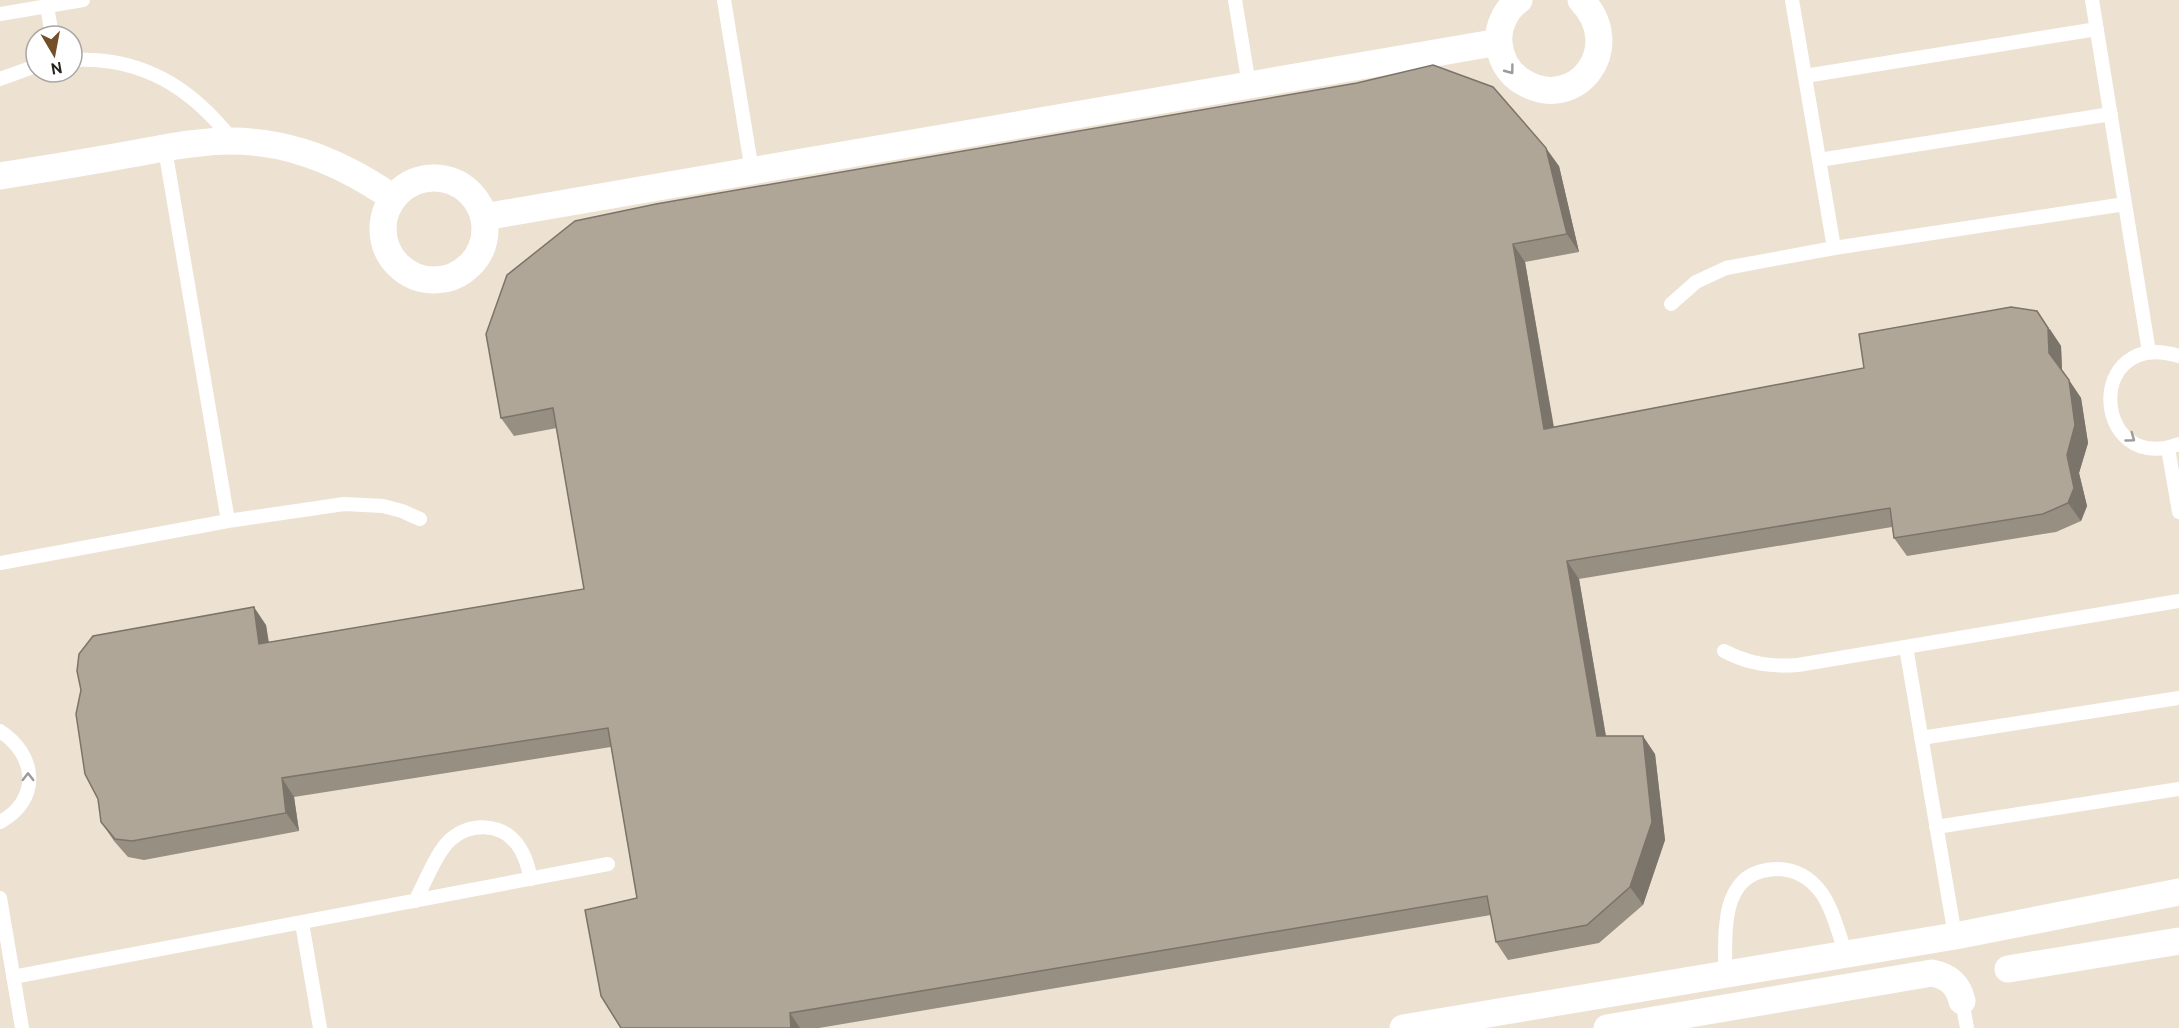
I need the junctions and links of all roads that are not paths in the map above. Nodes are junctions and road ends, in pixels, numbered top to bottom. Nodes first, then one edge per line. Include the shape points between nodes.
1 (83, 0) edge
2 (723, 0) edge
3 (1235, 0) edge
4 (1519, 0) edge
5 (1581, 0) edge
6 (1792, 0) edge
7 (2092, 0) edge
8 (47, 6) junction
9 (0, 14) edge
10 (50, 24) edge
11 (2097, 29) junction
12 (1498, 42) junction
13 (84, 61) edge
14 (24, 70) edge
15 (1805, 76) junction
16 (0, 79) edge
17 (1250, 85) junction
18 (2111, 114) junction
19 (234, 141) junction
20 (165, 149) junction
21 (1819, 160) junction
22 (752, 171) junction
23 (0, 176) edge
24 (393, 198) junction
25 (2125, 204) junction
26 (484, 217) junction
27 (1834, 248) junction
28 (1671, 304) dead end
29 (2150, 352) junction
30 (2179, 356) edge
31 (2174, 446) edge
32 (2179, 512) edge
33 (420, 519) dead end
34 (228, 521) junction
35 (0, 563) edge
36 (2179, 601) edge
37 (1906, 647) junction
38 (1724, 651) dead end
39 (2179, 698) edge
40 (0, 731) edge
41 (1921, 738) junction
42 (2179, 789) edge
43 (0, 822) edge
44 (1936, 827) junction
45 (608, 864) dead end
46 (531, 879) junction
47 (2179, 892) edge
48 (0, 898) edge
49 (415, 901) junction
50 (302, 923) junction
51 (1955, 936) junction
52 (2179, 941) edge
53 (1846, 954) junction
54 (2008, 969) dead end
55 (1725, 974) junction
56 (13, 977) junction
57 (1962, 1001) joint
58 (22, 1028) edge
59 (320, 1028) edge
60 (1403, 1028) edge
61 (1608, 1028) edge
62 (1967, 1028) edge

1 - 8 lane
2 - 22 lane
3 - 17 lane
4 - 12 street via 1506,14
12 -> 5 street via 1508,69 1530,87 1544,90 1572,85 1584,76 1599,52 1597,23
6 - 15 lane
7 - 11 lane
8 - 9 lane
8 - 10 lane
11 - 15 lane
11 - 18 lane
12 - 17 street
13 - 19 lane via 115,62 170,82 216,118
14 - 16 lane
15 - 21 lane
17 - 22 street
18 - 21 lane
18 - 25 lane
19 - 20 street via 199,142
19 - 24 street via 302,151 365,179
20 - 23 street
20 - 34 lane
21 - 27 lane
22 - 26 street
24 - 26 street via 416,181 444,178 470,192
24 - 26 street via 385,212 384,243 397,263 416,277 447,278 468,267 482,248
25 - 27 lane
25 - 29 lane
27 - 28 lane via 1726,268 1696,282
29 - 30 lane
29 -> 31 lane via 2135,357 2114,380 2110,410 2125,436 2146,446
31 - 32 lane
33 - 34 lane via 402,511 344,504
34 - 35 lane
36 - 37 lane
37 - 38 lane via 1779,667 1741,660
37 - 41 lane
39 - 41 lane
43 -> 40 lane via 22,802 30,776 21,749
41 - 44 lane
42 - 44 lane
44 - 51 lane
45 - 46 lane
46 - 49 lane
46 - 49 lane via 524,855 508,835 484,827 472,828 455,836 442,850
47 - 51 street
48 - 56 lane
49 - 50 lane
50 - 56 lane
50 - 59 lane
51 - 53 street
52 - 54 street
53 - 55 street
53 - 55 lane via 1821,893 1811,881 1784,869 1769,870 1743,882 1728,906
55 - 60 street
56 - 58 lane
57 - 61 street via 1955,984 1932,973
57 - 62 lane

